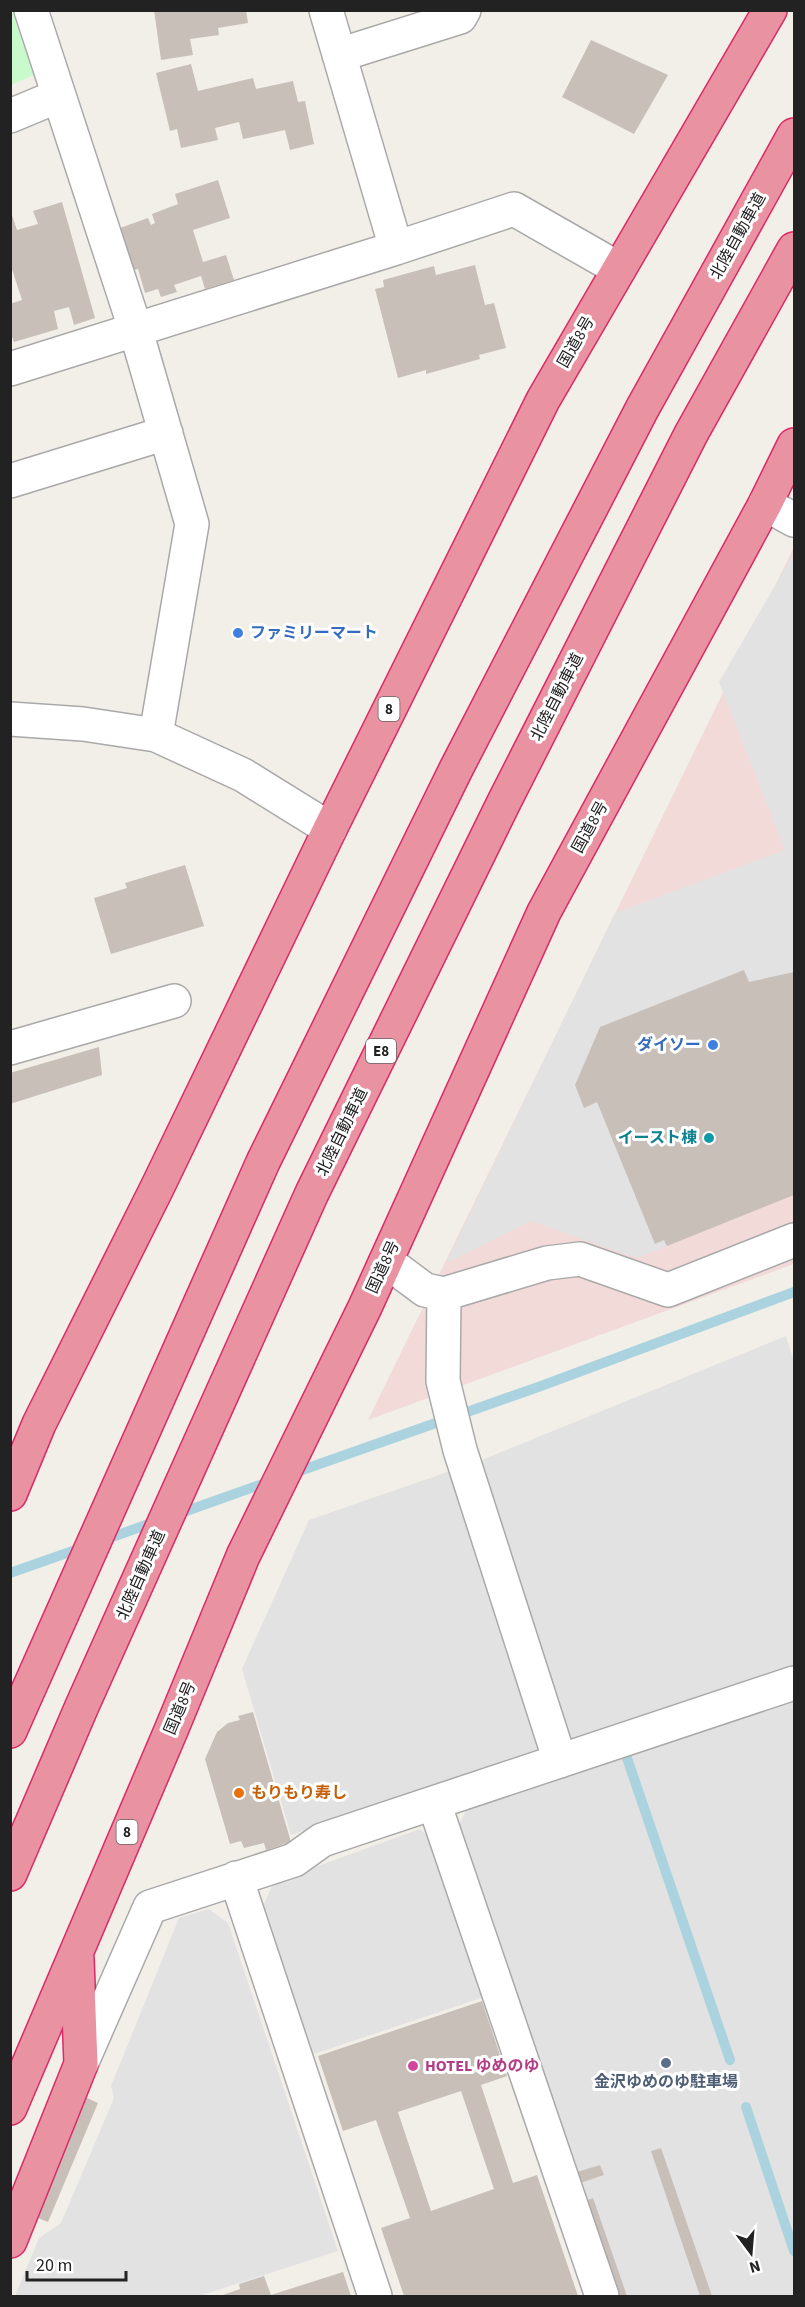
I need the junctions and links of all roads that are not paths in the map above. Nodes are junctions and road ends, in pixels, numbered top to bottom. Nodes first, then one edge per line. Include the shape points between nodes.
1 (31, 10) edge
2 (326, 10) edge
3 (464, 10) edge
4 (770, 10) edge
5 (339, 56) junction
6 (58, 96) junction
7 (10, 116) edge
8 (795, 135) edge
9 (396, 248) junction
10 (795, 249) edge
11 (619, 269) junction
12 (136, 331) junction
13 (10, 369) edge
14 (166, 433) junction
15 (795, 445) edge
16 (10, 481) edge
17 (765, 504) junction
18 (795, 520) edge
19 (10, 719) edge
20 (156, 735) junction
21 (330, 829) junction
22 (174, 1001) dead end
23 (10, 1048) edge
24 (795, 1240) edge
25 (386, 1261) junction
26 (444, 1294) junction
27 (10, 1494) edge
28 (795, 1683) edge
29 (10, 1731) edge
30 (560, 1761) junction
31 (434, 1803) junction
32 (10, 1874) edge
33 (236, 1878) junction
34 (76, 1951) junction
35 (81, 2064) junction
36 (10, 2108) edge
37 (10, 2241) edge
38 (375, 2296) edge
39 (602, 2296) edge

1 - 6 street
2 - 5 street
3 - 5 street via 460,17
4 - 11 highway, 国道8号 / 8
5 - 9 street
6 - 7 street
6 - 12 street
8 - 29 highway, 北陸自動車道 via 642,409 462,759 263,1162
9 - 11 street via 514,209
9 - 12 street
10 - 32 highway, 北陸自動車道 / E8 via 691,434 504,800 312,1193 81,1706
11 - 21 highway, 国道8号 / 8 via 543,400
12 - 13 street
12 - 14 street
14 - 16 street
14 - 20 street via 192,524
15 - 17 highway, 国道8号 / 8
17 - 18 street
17 - 25 highway, 国道8号 / 8 via 544,912
19 - 20 street
20 - 21 street via 243,775
21 - 27 highway, 国道8号 / 8 via 39,1424
22 - 23 street
24 - 26 street via 668,1290 580,1259 547,1263
25 - 26 street via 425,1290
25 - 34 highway, 国道8号 / 8 via 243,1556
26 - 30 street via 443,1381 460,1450
28 - 30 street
30 - 31 street
31 - 33 street via 322,1840 294,1860
31 - 39 street
33 - 35 street via 150,1908
33 - 38 street
34 - 35 highway
34 - 36 highway, 国道8号 / 8
35 - 37 highway

